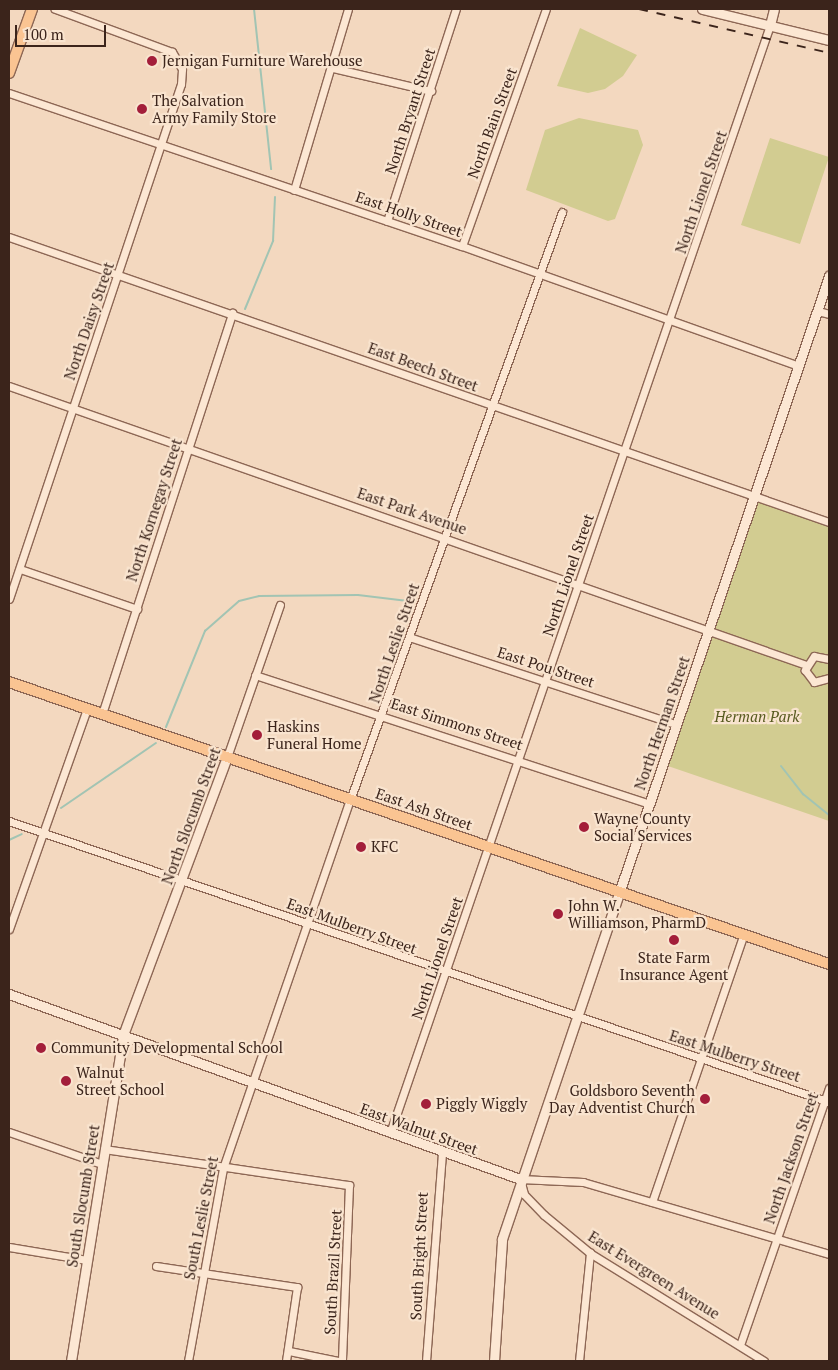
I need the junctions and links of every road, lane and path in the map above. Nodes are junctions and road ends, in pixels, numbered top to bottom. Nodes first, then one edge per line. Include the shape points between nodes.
1 (32, 9) edge
2 (55, 9) edge
3 (348, 9) edge
4 (456, 9) edge
5 (546, 9) edge
6 (702, 9) edge
7 (774, 9) edge
8 (770, 25) junction
9 (829, 40) edge
10 (332, 68) junction
11 (9, 73) edge
12 (431, 92) junction
13 (9, 94) edge
14 (161, 144) junction
15 (294, 190) junction
16 (562, 212) dead end
17 (388, 221) junction
18 (9, 236) edge
19 (462, 246) junction
20 (120, 275) junction
21 (539, 276) junction
22 (829, 276) edge
23 (818, 311) junction
24 (232, 313) junction
25 (829, 314) edge
26 (670, 323) junction
27 (799, 366) junction
28 (9, 386) edge
29 (492, 407) junction
30 (72, 408) junction
31 (188, 448) junction
32 (624, 452) junction
33 (753, 496) junction
34 (829, 522) edge
35 (446, 538) junction
36 (20, 569) junction
37 (578, 584) junction
38 (9, 599) edge
39 (280, 605) dead end
40 (137, 609) junction
41 (709, 630) junction
42 (409, 637) junction
43 (829, 659) edge
44 (806, 665) junction
45 (255, 675) junction
46 (829, 678) edge
47 (547, 681) junction
48 (9, 682) edge
49 (88, 709) junction
50 (102, 714) junction
51 (383, 714) junction
52 (675, 724) junction
53 (226, 757) junction
54 (520, 759) junction
55 (350, 800) junction
56 (648, 804) junction
57 (9, 821) edge
58 (44, 833) junction
59 (490, 848) junction
60 (182, 882) junction
61 (620, 890) junction
62 (309, 925) junction
63 (9, 929) edge
64 (744, 934) junction
65 (829, 964) edge
66 (445, 974) junction
67 (9, 994) edge
68 (576, 1019) junction
69 (123, 1035) junction
70 (701, 1059) junction
71 (251, 1084) junction
72 (829, 1088) edge
73 (827, 1102) edge
74 (9, 1132) edge
75 (390, 1133) junction
76 (104, 1149) junction
77 (442, 1152) junction
78 (102, 1164) junction
79 (223, 1168) junction
80 (520, 1179) junction
81 (652, 1202) junction
82 (778, 1236) junction
83 (9, 1247) edge
84 (590, 1253) junction
85 (829, 1254) edge
86 (87, 1260) junction
87 (156, 1266) dead end
88 (204, 1272) junction
89 (740, 1345) junction
90 (288, 1350) junction
91 (71, 1361) edge
92 (188, 1361) edge
93 (286, 1361) edge
94 (338, 1361) edge
95 (342, 1361) edge
96 (426, 1361) edge
97 (494, 1361) edge
98 (579, 1361) edge
99 (764, 1361) edge

1 - 11 main road
2 - 14 street, North Daisy Street via 172,52 182,69 181,84
3 - 10 street
4 - 12 street, North Bryant Street
5 - 19 street, North Bain Street
6 - 8 street
7 - 8 street
8 - 9 street
8 - 26 street, North Lionel Street
10 - 12 street
10 - 15 street
12 - 17 street, North Bryant Street
13 - 14 street, East Holly Street
14 - 15 street, East Holly Street
14 - 20 street, North Daisy Street
15 - 17 street, East Holly Street
16 - 21 street, North Leslie Street
17 - 19 street, East Holly Street
18 - 20 street, East Beech Street
19 - 21 street, East Holly Street
20 - 24 street, East Beech Street
20 - 30 street, North Daisy Street
21 - 26 street, East Holly Street
21 - 29 street, North Leslie Street
22 - 23 street, North Herman Street
23 - 25 street
23 - 27 street, North Herman Street
24 - 29 street, East Beech Street
24 - 31 street, North Kornegay Street
26 - 27 street, East Holly Street
26 - 32 street, North Lionel Street
27 - 33 street, North Herman Street
28 - 30 street, East Park Avenue
29 - 32 street, East Beech Street
29 - 35 street, North Leslie Street
30 - 31 street, East Park Avenue
30 - 36 street, North Daisy Street
31 - 35 street, East Park Avenue
31 - 40 street, North Kornegay Street
32 - 33 street, East Beech Street
32 - 37 street, North Lionel Street
33 - 34 street, East Beech Street
33 - 41 street, North Herman Street
35 - 37 street, East Park Avenue
35 - 42 street, North Leslie Street
36 - 38 street, North Daisy Street
36 - 40 street
37 - 41 street, East Park Avenue
37 - 47 street, North Lionel Street
39 - 45 street, North Slocumb Street
40 - 50 street, North Kornegay Street
41 - 44 street, East Park Avenue
41 - 52 street, North Herman Street
42 - 47 street, East Pou Street
42 - 51 street, North Leslie Street
43 - 44 street via 814,656
44 - 46 street, East Park Avenue via 811,680
45 - 51 street, East Simmons Street
45 - 53 street, North Slocumb Street
47 - 52 street, East Pou Street
47 - 54 street, North Lionel Street
48 - 49 main road, East Ash Street
49 - 50 main road, East Ash Street
49 - 58 street
50 - 53 main road, East Ash Street
51 - 54 street, East Simmons Street
51 - 55 street, North Leslie Street
52 - 56 street, North Herman Street
53 - 55 main road, East Ash Street
53 - 60 street, North Slocumb Street
54 - 56 street, East Simmons Street
54 - 59 street, North Lionel Street
55 - 59 main road, East Ash Street
55 - 62 street, North Leslie Street
56 - 61 street, North Herman Street
57 - 58 street, East Mulberry Street
58 - 60 street, East Mulberry Street
58 - 63 street
59 - 61 main road, East Ash Street
59 - 66 street, North Lionel Street
60 - 62 street, East Mulberry Street
60 - 69 street, North Slocumb Street
61 - 64 main road, East Ash Street
61 - 68 street, North Herman Street
62 - 66 street, East Mulberry Street
62 - 71 street, North Leslie Street
64 - 65 main road, East Ash Street
64 - 70 street
66 - 68 street, East Mulberry Street
66 - 75 street, North Lionel Street
67 - 69 street, East Walnut Street
68 - 70 street, East Mulberry Street
68 - 80 street, North Herman Street
69 - 71 street, East Walnut Street
69 - 76 street, South Slocumb Street
70 - 73 street, East Mulberry Street
70 - 81 street
71 - 75 street, East Walnut Street
71 - 79 street, South Leslie Street
72 - 73 street, North Jackson Street
73 - 82 street, North Jackson Street
74 - 78 street
75 - 77 street, East Walnut Street
76 - 78 street, South Slocumb Street
76 - 79 street
77 - 80 street, East Walnut Street
77 - 96 street, South Bright Street
78 - 86 street, South Slocumb Street
79 - 88 street, South Leslie Street
79 - 95 street, South Brazil Street via 345,1180 349,1185
80 - 81 street, East Walnut Street via 583,1182
80 - 84 street, East Evergreen Avenue via 524,1194
80 - 97 street, North Herman Street via 502,1239
81 - 82 street, East Walnut Street
82 - 85 street, East Walnut Street
82 - 89 street, North Jackson Street
83 - 86 street
84 - 89 street, East Evergreen Avenue
84 - 98 street
86 - 91 street, South Slocumb Street
87 - 88 street
88 - 90 street via 298,1287
88 - 92 street, South Leslie Street
89 - 99 street, East Evergreen Avenue
90 - 93 street
90 - 94 street

